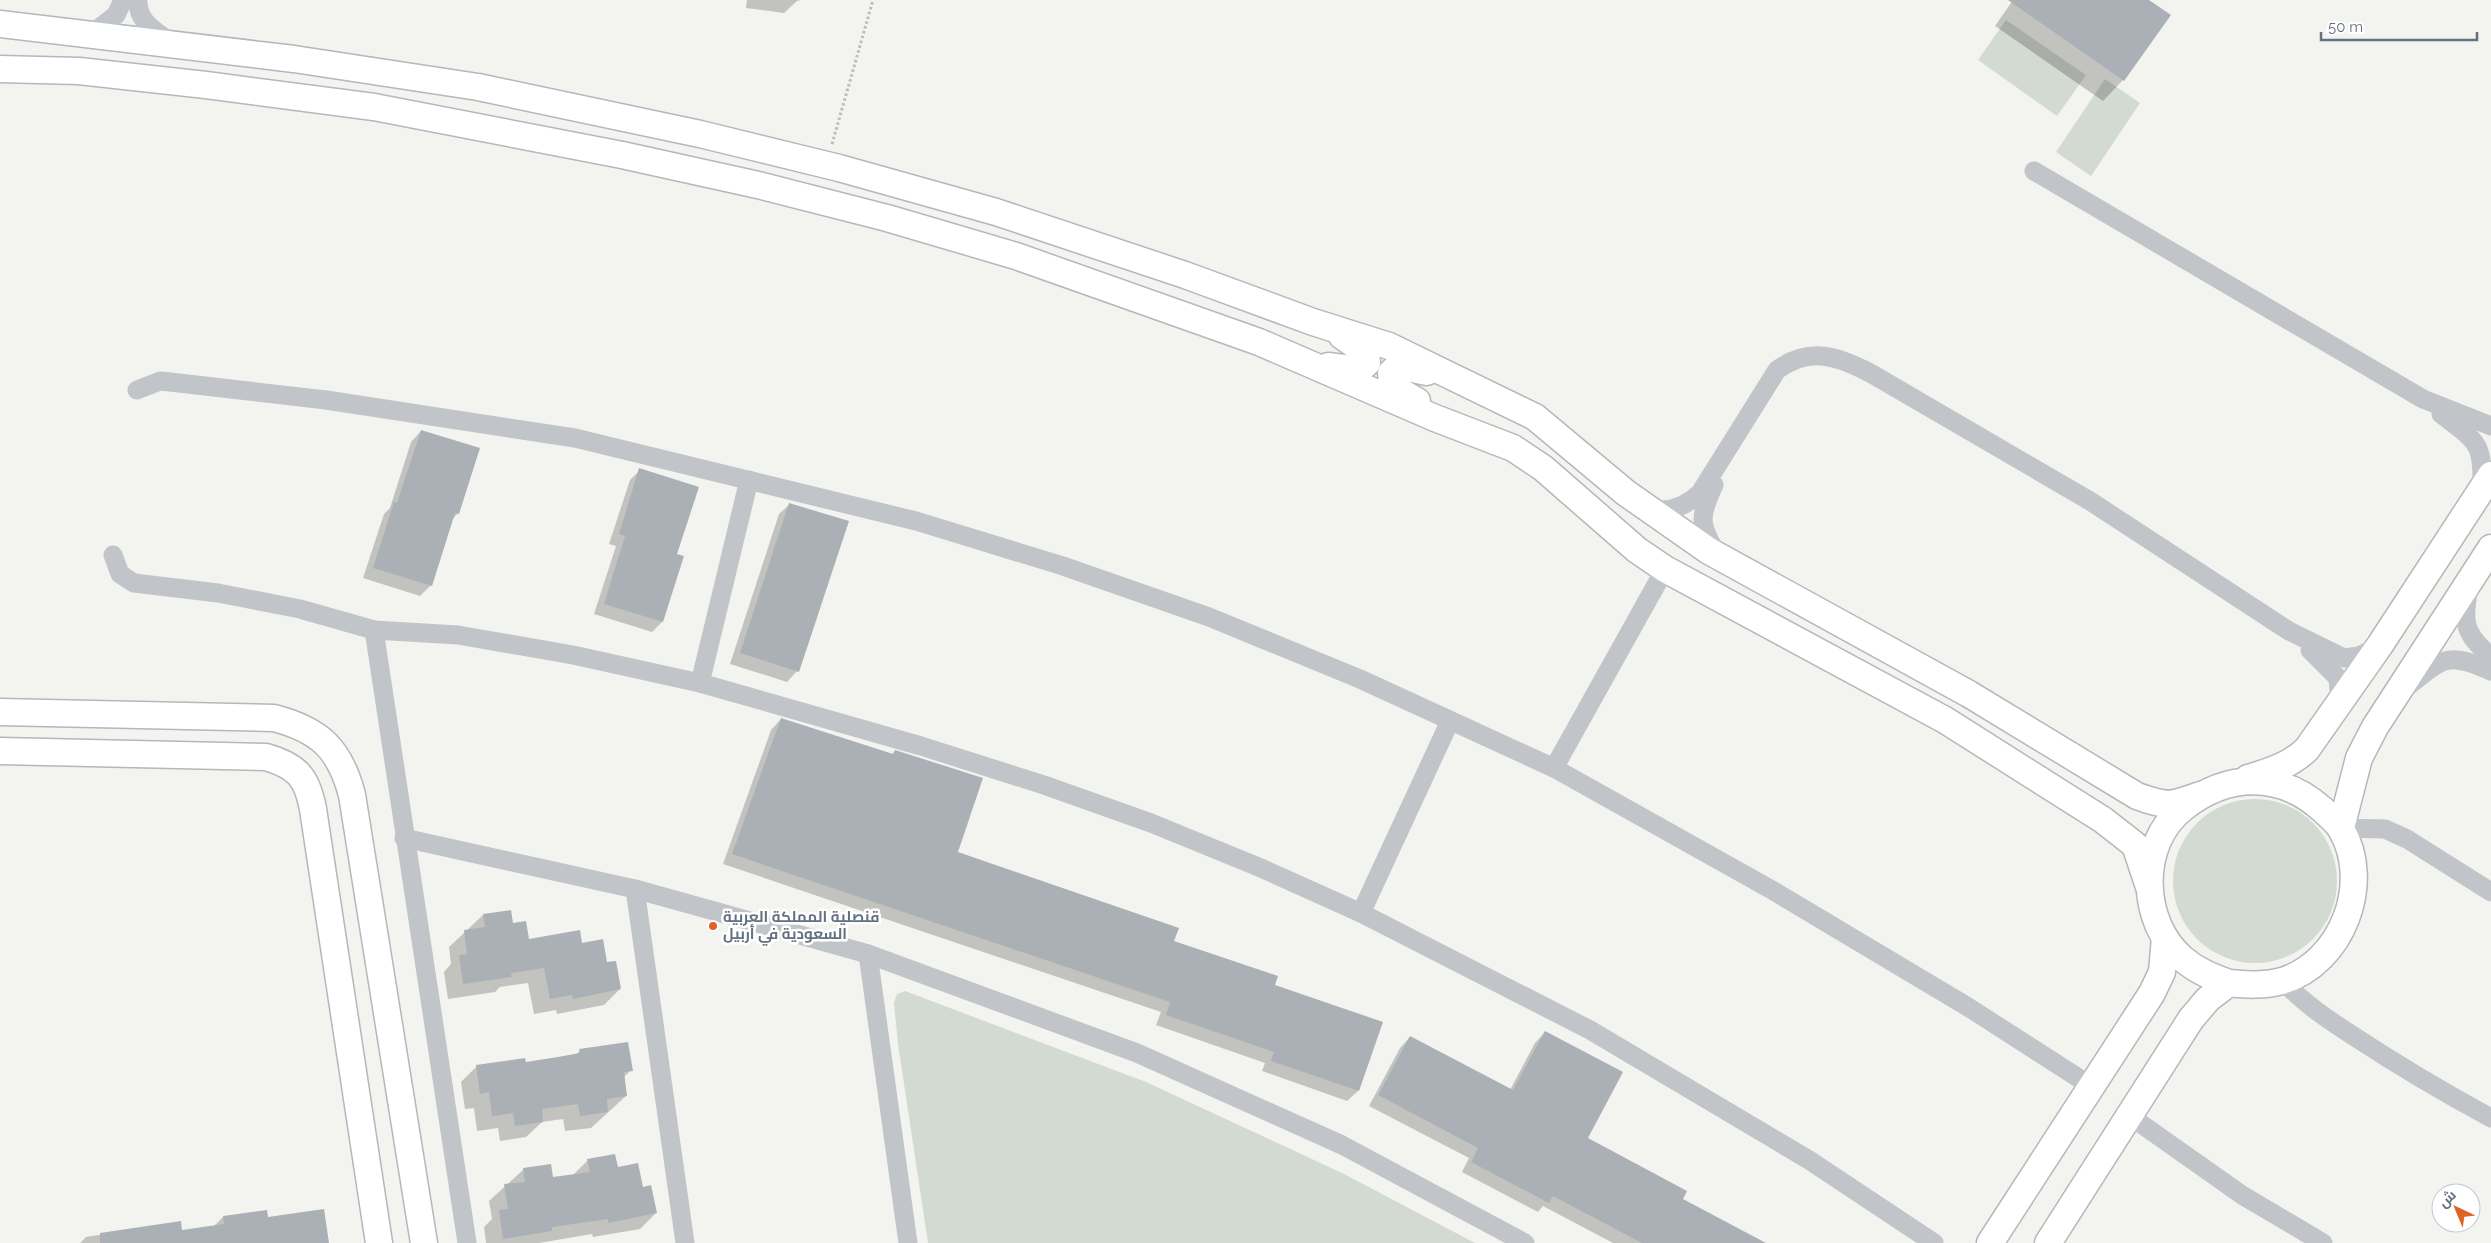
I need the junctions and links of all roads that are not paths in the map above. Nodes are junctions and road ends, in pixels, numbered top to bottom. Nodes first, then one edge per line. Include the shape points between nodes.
1 (123, 0) edge
2 (138, 0) edge
3 (0, 24) edge
4 (29, 28) junction
5 (0, 29) edge
6 (89, 36) junction
7 (173, 44) junction
8 (7, 68) edge
9 (2034, 171) dead end
10 (1325, 326) junction
11 (1305, 362) junction
12 (1476, 387) junction
13 (137, 390) dead end
14 (2423, 399) junction
15 (2491, 426) edge
16 (1461, 428) junction
17 (1734, 440) junction
18 (749, 480) junction
19 (2486, 482) edge
20 (1644, 507) junction
21 (2491, 548) edge
22 (113, 555) dead end
23 (1720, 557) junction
24 (1665, 569) junction
25 (2472, 578) junction
26 (374, 630) junction
27 (2289, 631) junction
28 (2380, 645) junction
29 (2491, 657) edge
30 (2491, 671) edge
31 (700, 683) junction
32 (2394, 697) junction
33 (2340, 703) junction
34 (0, 712) edge
35 (1450, 721) junction
36 (0, 751) edge
37 (1554, 768) junction
38 (2227, 784) junction
39 (2200, 795) junction
40 (2341, 828) junction
41 (404, 838) junction
42 (2149, 887) junction
43 (635, 889) junction
44 (2491, 892) edge
45 (1361, 913) junction
46 (2165, 938) junction
47 (868, 954) junction
48 (2283, 980) junction
49 (2229, 984) junction
50 (2091, 1086) junction
51 (2130, 1116) junction
52 (2491, 1118) edge
53 (379, 1243) edge
54 (424, 1243) edge
55 (467, 1243) edge
56 (685, 1243) edge
57 (908, 1243) edge
58 (1525, 1243) edge
59 (1934, 1243) edge
60 (1990, 1243) edge
61 (2048, 1243) edge
62 (2324, 1243) edge

1 - 6 street via 116,15
2 - 7 street via 145,23
3 - 4 street
4 - 5 street
4 - 6 street
6 - 7 street
7 - 10 street via 478,87 645,121 826,164 1031,223
8 - 11 street via 79,71 374,107 758,185 1016,256 1191,316
9 - 14 street
10 - 11 street via 1366,353 1366,363 1358,370
10 - 12 street via 1389,346
11 - 16 street
12 - 16 street via 1404,366 1398,366 1391,373 1396,388
12 - 20 street via 1535,418
13 - 18 street via 160,381 326,400 575,438
14 - 15 street
14 - 19 street via 2476,441
16 - 24 street via 1513,448 1543,468 1637,550
17 - 20 street via 1691,501 1665,510
17 - 23 street via 1702,514 1706,537
17 - 27 street via 1777,370 1789,361 1808,354 1848,361 2090,501
18 - 31 street
18 - 35 street via 916,521 1063,566 1209,617 1360,679
19 - 28 street
20 - 23 street
21 - 25 street
22 - 26 street via 120,574 134,583 218,593 300,608
23 - 39 street via 1969,694 2137,796 2161,805
24 - 37 street
24 - 42 street via 1945,720 2103,820 2135,845
25 - 29 street via 2465,619 2467,630
25 - 32 street
26 - 31 street via 468,637 573,655
26 - 41 street
27 - 28 street via 2344,658 2359,656
27 - 33 street via 2335,673
28 - 33 street
30 - 32 street via 2464,659 2447,660
31 - 45 street via 1044,784 1152,823
32 - 40 street via 2359,758
33 - 38 street via 2298,758
34 - 54 street via 274,718 310,732 334,753 345,770 352,795
35 - 37 street
35 - 45 street
36 - 53 street via 266,757 297,771 306,783 314,809
37 - 50 street via 1772,890 1968,1007
38 - 39 street
38 - 40 street via 2255,781 2284,786 2310,799
39 - 42 street via 2178,812 2162,834 2152,859
40 - 44 street via 2385,829 2407,839
40 - 48 street via 2349,846 2353,870 2353,898 2345,925 2330,949 2308,968
41 - 43 street
41 - 55 street
42 - 46 street via 2154,913
43 - 47 street
43 - 56 street
45 - 59 street via 1590,1030 1801,1155
46 - 49 street via 2182,959
46 - 50 street via 2162,972 2152,993
47 - 57 street
47 - 58 street via 1146,1057 1342,1145
48 - 49 street via 2256,985
48 - 52 street via 2320,1014 2432,1086
49 - 51 street via 2208,999 2191,1019
50 - 60 street
51 - 61 street
51 - 62 street via 2242,1195

